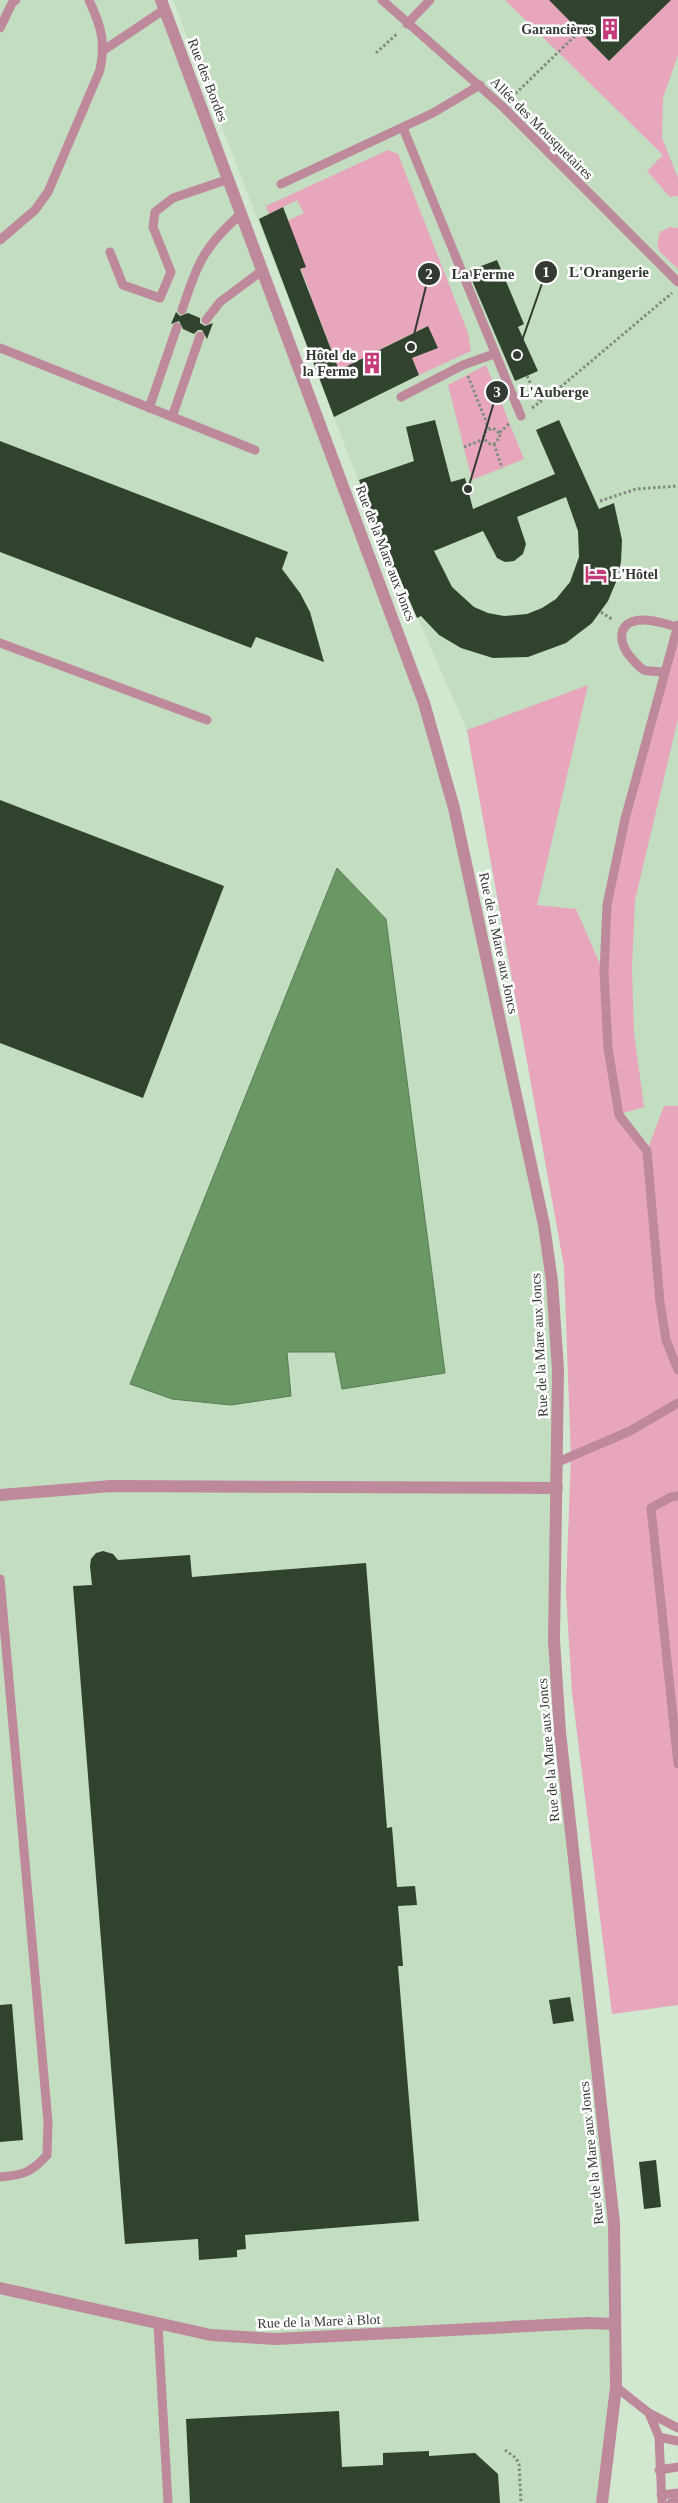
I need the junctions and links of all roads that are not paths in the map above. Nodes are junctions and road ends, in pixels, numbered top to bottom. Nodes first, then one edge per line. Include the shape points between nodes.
1 (16, 0) edge
2 (89, 0) edge
3 (382, 0) edge
4 (430, 0) edge
5 (163, 5) edge
6 (407, 24) junction
7 (0, 28) edge
8 (104, 50) junction
9 (480, 85) junction
10 (403, 128) junction
11 (228, 176) junction
12 (282, 184) dead end
13 (242, 213) junction
14 (0, 240) edge
15 (110, 252) dead end
16 (263, 270) junction
17 (678, 282) edge
18 (182, 310) dead end
19 (206, 320) dead end
20 (177, 327) dead end
21 (200, 336) dead end
22 (0, 348) edge
23 (494, 354) junction
24 (401, 397) dead end
25 (149, 408) junction
26 (521, 416) dead end
27 (172, 417) junction
28 (255, 450) dead end
29 (678, 626) edge
30 (0, 643) edge
31 (664, 672) junction
32 (207, 720) dead end
33 (678, 1370) edge
34 (678, 1403) edge
35 (558, 1462) junction
36 (557, 1488) junction
37 (0, 1495) edge
38 (678, 1496) edge
39 (0, 1579) edge
40 (678, 1764) edge
41 (0, 2177) edge
42 (0, 2288) edge
43 (614, 2324) junction
44 (158, 2325) junction
45 (616, 2387) junction
46 (649, 2413) junction
47 (678, 2428) edge
48 (660, 2437) junction
49 (678, 2441) edge
50 (678, 2467) edge
51 (659, 2470) junction
52 (678, 2493) edge
53 (661, 2499) edge
54 (678, 2502) edge
55 (168, 2503) edge
56 (602, 2503) edge
57 (671, 2503) edge

1 - 7 lane
2 - 8 lane via 99,22
3 - 6 lane, Allée des Mousquetaires
4 - 6 lane
5 - 8 lane
5 - 11 street, Rue des Bordes
6 - 9 lane, Allée des Mousquetaires
8 - 14 lane via 100,70 48,192 35,210
9 - 10 lane
9 - 17 lane, Allée des Mousquetaires
10 - 12 lane
10 - 23 lane
11 - 13 street, Rue de la Mare aux Joncs
11 - 15 lane via 173,198 155,212 153,227 171,272 160,298 123,285
13 - 16 street, Rue de la Mare aux Joncs
13 - 18 lane via 218,234 198,263
16 - 19 lane via 220,302
16 - 35 street, Rue de la Mare aux Joncs via 402,640 424,702 454,808 544,1226 555,1323
20 - 25 lane
21 - 27 lane
22 - 25 lane
23 - 24 lane via 463,365
23 - 26 lane
25 - 27 lane
27 - 28 lane
29 - 31 lane
29 - 31 lane via 642,620 623,629 622,647 643,670
30 - 32 lane
31 - 33 lane via 625,819 607,905 604,973 608,1048 620,1115 647,1151 660,1302 666,1340
34 - 35 lane via 630,1431
35 - 36 street, Rue de la Mare aux Joncs
36 - 37 street via 111,1486
36 - 43 street, Rue de la Mare aux Joncs via 554,1640 614,2223
38 - 40 lane via 651,1508
39 - 41 lane via 48,2122 47,2155 35,2169 18,2176
42 - 44 street, Rue de la Mare à Blot
43 - 44 street, Rue de la Mare à Blot via 276,2339 211,2335
43 - 45 street, Rue de la Mare aux Joncs
44 - 55 lane
45 - 46 lane
45 - 56 street, Rue de la Mare aux Joncs
46 - 47 lane
46 - 48 lane
48 - 49 lane
48 - 51 lane
50 - 51 lane
51 - 53 lane
52 - 53 lane
54 - 57 lane

